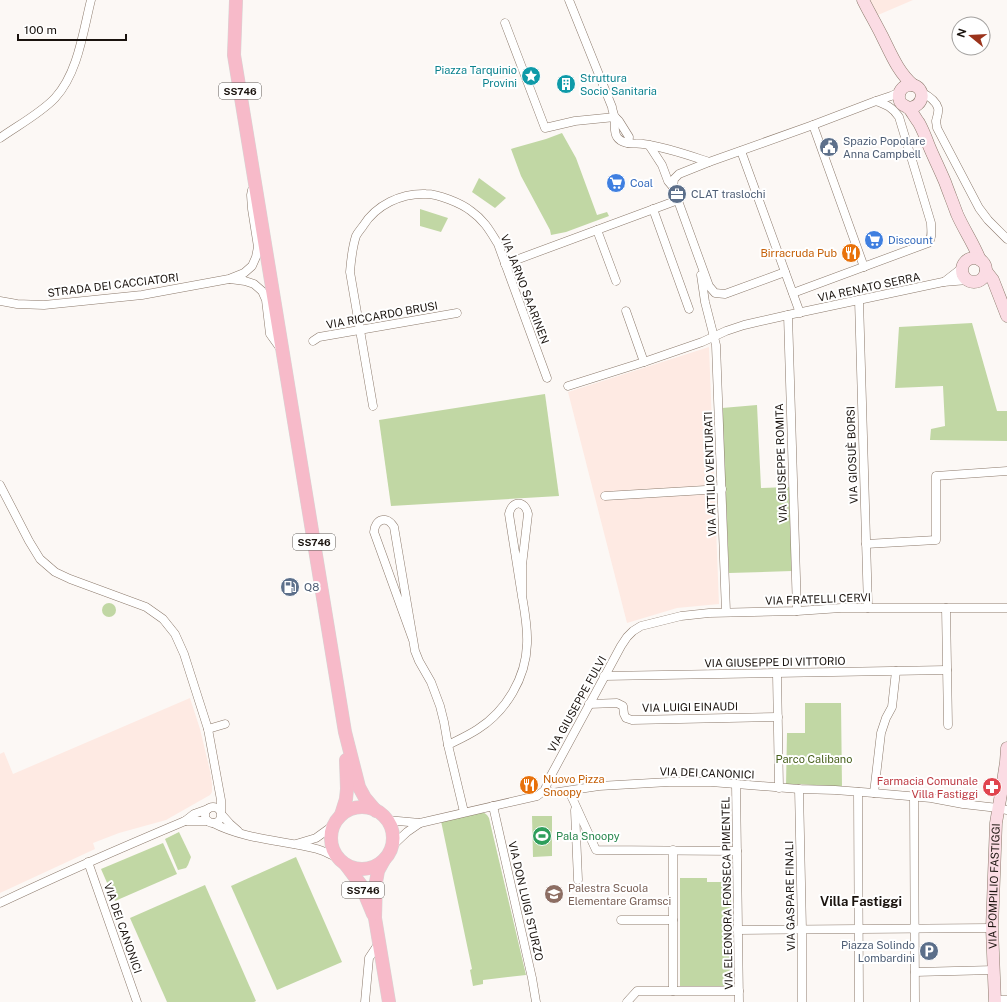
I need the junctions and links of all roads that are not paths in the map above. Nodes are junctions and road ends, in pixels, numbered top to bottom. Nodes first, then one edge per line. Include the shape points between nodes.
1 (92, 0) edge
2 (236, 0) edge
3 (569, 0) edge
4 (863, 0) edge
5 (505, 23) dead end
6 (899, 70) junction
7 (900, 90) junction
8 (916, 99) junction
9 (876, 101) junction
10 (614, 117) junction
11 (813, 125) junction
12 (0, 138) edge
13 (649, 144) junction
14 (741, 151) junction
15 (709, 162) junction
16 (255, 182) junction
17 (673, 187) junction
18 (678, 200) junction
19 (652, 209) junction
20 (597, 230) junction
21 (1007, 239) edge
22 (698, 257) junction
23 (505, 264) junction
24 (974, 265) junction
25 (864, 267) junction
26 (785, 272) junction
27 (229, 279) junction
28 (972, 281) junction
29 (616, 282) dead end
30 (943, 282) junction
31 (997, 290) junction
32 (793, 293) junction
33 (859, 300) junction
34 (0, 301) edge
35 (689, 309) dead end
36 (626, 311) dead end
37 (800, 312) junction
38 (457, 313) dead end
39 (788, 315) junction
40 (1007, 316) edge
41 (360, 330) junction
42 (714, 336) junction
43 (313, 341) dead end
44 (283, 351) junction
45 (644, 362) junction
46 (547, 378) dead end
47 (568, 386) dead end
48 (373, 406) dead end
49 (1007, 471) edge
50 (0, 485) edge
51 (722, 489) junction
52 (605, 496) dead end
53 (866, 544) junction
54 (522, 597) junction
55 (868, 608) junction
56 (946, 608) junction
57 (1007, 608) edge
58 (797, 611) junction
59 (726, 612) junction
60 (633, 631) joint
61 (413, 640) junction
62 (947, 670) junction
63 (896, 671) junction
64 (777, 674) junction
65 (604, 676) junction
66 (589, 704) junction
67 (778, 717) junction
68 (224, 724) dead end
69 (948, 725) dead end
70 (208, 730) junction
71 (345, 732) junction
72 (448, 745) junction
73 (1007, 748) edge
74 (736, 784) junction
75 (218, 788) junction
76 (779, 788) junction
77 (799, 789) junction
78 (545, 790) junction
79 (569, 791) junction
80 (858, 792) junction
81 (874, 793) junction
82 (914, 797) junction
83 (575, 805) junction
84 (493, 806) junction
85 (209, 808) junction
86 (1003, 809) edge
87 (376, 811) junction
88 (464, 812) junction
89 (221, 814) junction
90 (338, 820) junction
91 (387, 820) junction
92 (185, 821) junction
93 (210, 822) junction
94 (420, 823) junction
95 (242, 834) junction
96 (292, 844) junction
97 (392, 846) junction
98 (673, 850) junction
99 (737, 851) junction
100 (384, 860) junction
101 (341, 861) junction
102 (88, 862) junction
103 (578, 880) dead end
104 (0, 903) edge
105 (375, 918) junction
106 (621, 920) dead end
107 (673, 920) junction
108 (992, 928) junction
109 (859, 929) junction
110 (915, 929) junction
111 (737, 930) junction
112 (802, 930) junction
113 (379, 943) junction
114 (994, 970) junction
115 (915, 972) junction
116 (674, 991) junction
117 (739, 991) junction
118 (999, 1000) edge
119 (137, 1002) edge
120 (365, 1002) edge
121 (389, 1002) edge
122 (536, 1002) edge
123 (627, 1002) edge
124 (739, 1002) edge
125 (802, 1002) edge
126 (859, 1002) edge
127 (915, 1002) edge

1 - 12 street via 78,54 65,86 39,111
2 - 16 main road, SS746 via 234,55
3 - 10 street
4 - 6 street
5 - 10 street via 546,128 575,121
6 - 7 street
6 - 8 street
7 - 8 street via 907,85
7 - 8 street via 899,97 903,106
7 - 9 street
8 - 21 street via 936,103 937,128 976,201 988,220
8 - 24 street via 919,124 958,215 976,249
9 - 11 street
9 - 25 street, VIA RENATO SERRA via 887,105 900,117 932,234 928,243
10 - 13 street via 616,136 620,140
11 - 14 street
11 - 25 street, VIA RENATO SERRA
13 - 15 street
13 - 17 street
14 - 15 street
14 - 26 street
15 - 17 street via 679,174 674,179
16 - 27 street, STRADA DEI CACCIATORI via 251,195 258,247 256,257 252,266 244,273
16 - 44 main road
17 - 18 street
18 - 19 street
18 - 22 street
19 - 20 street
19 - 35 street
20 - 23 street
20 - 29 street
22 - 26 street via 709,286 715,293 725,294
22 - 42 street via 704,302
23 - 41 street, VIA JARNO SAARINEN via 498,244 486,225 471,211 450,199 426,194 404,196 385,204 368,217 357,235 351,254 350,272
23 - 46 street, VIA JARNO SAARINEN
24 - 28 street via 963,275
24 - 28 street via 983,278
24 - 30 street, VIA RENATO SERRA
24 - 31 street via 993,280
25 - 32 street, VIA RENATO SERRA
26 - 32 street
27 - 34 street, STRADA DEI CACCIATORI via 142,295 44,305
27 - 44 street, STRADA DEI CACCIATORI via 254,284 262,291 266,300 270,334
28 - 30 street, VIA RENATO SERRA
28 - 31 street
30 - 33 street, VIA RENATO SERRA
31 - 40 street
32 - 37 street
33 - 37 street, VIA RENATO SERRA
33 - 53 street, VIA GIOSUÈ BORSI
36 - 45 street
37 - 39 street, VIA RENATO SERRA
38 - 41 street, VIA RICCARDO BRUSI
39 - 42 street, VIA RENATO SERRA via 744,325
39 - 58 street, VIA GIUSEPPE ROMITA
41 - 43 street, VIA RICCARDO BRUSI via 319,337
41 - 48 street, VIA JARNO SAARINEN
42 - 45 street, VIA RENATO SERRA
42 - 51 street, VIA ATTILIO VENTURATI
44 - 71 main road, SS746
45 - 47 street, VIA RENATO SERRA
49 - 53 street via 936,476 936,540
50 - 70 street via 40,559 70,579 146,607 163,619 175,634 184,654
51 - 52 street
51 - 59 street, VIA ATTILIO VENTURATI
53 - 55 street, VIA GIOSUÈ BORSI
54 - 54 street via 522,565 528,514 527,508 519,503 510,508 509,514
54 - 72 street via 527,644 521,674 514,689 492,718 478,729
55 - 56 street, VIA FRATELLI CERVI
55 - 58 street, VIA FRATELLI CERVI
56 - 57 street, VIA FRATELLI CERVI
56 - 62 street
58 - 59 street, VIA FRATELLI CERVI
59 - 60 street, VIA FRATELLI CERVI via 680,616 641,626
60 - 65 street, VIA GIUSEPPE FULVI
61 - 61 street via 394,527 387,520 382,520 377,522 374,532
61 - 72 street via 419,661 438,700
62 - 63 street, VIA GIUSEPPE DI VITTORIO
62 - 69 street
63 - 64 street, VIA GIUSEPPE DI VITTORIO
63 - 81 street via 892,707 881,733
64 - 65 street, VIA GIUSEPPE DI VITTORIO
64 - 67 street
65 - 66 street, VIA GIUSEPPE FULVI
66 - 67 street, VIA LUIGI EINAUDI via 620,704 626,718 632,720
66 - 78 street, VIA GIUSEPPE FULVI
67 - 76 street
68 - 70 street
70 - 75 street
71 - 87 main road, SS746 via 359,787
71 - 90 main road, SS746 via 348,789
72 - 88 street
73 - 86 street, VIA POMPILIO FASTIGGI
74 - 76 street, VIA DEI CANONICI
74 - 79 street, VIA DEI CANONICI via 634,784
74 - 99 street, VIA ELEONORA FONSECA PIMENTEL
75 - 85 street
75 - 89 street
76 - 77 street, VIA DEI CANONICI
77 - 80 street, VIA DEI CANONICI
77 - 112 street, VIA GASPARE FINALI
78 - 79 street, VIA DEI CANONICI via 552,793
78 - 84 street, VIA DEI CANONICI via 537,796
79 - 83 street
80 - 81 street, VIA DEI CANONICI
80 - 109 street
81 - 82 street, VIA DEI CANONICI
82 - 86 street, VIA DEI CANONICI
82 - 110 street
83 - 98 street via 596,850
83 - 103 street
84 - 88 street, VIA DEI CANONICI
84 - 122 street, VIA DON LUIGI STURZO
85 - 89 street via 217,808
85 - 92 street
85 - 93 street via 205,815
86 - 108 street, VIA POMPILIO FASTIGGI via 996,823
87 - 90 main road via 367,808 349,810
87 - 91 main road, SS746
88 - 94 street, VIA DEI CANONICI
89 - 93 street via 219,821
89 - 95 street
90 - 96 street via 316,838
90 - 101 main road, SS746 via 331,833 331,842
91 - 94 street, VIA DEI CANONICI
91 - 97 main road via 393,837
92 - 93 street
92 - 102 street
93 - 95 street
94 - 97 street, VIA DEI CANONICI
95 - 96 street
96 - 101 street via 318,849
97 - 100 main road, SS746
98 - 99 street
98 - 107 street
99 - 111 street, VIA ELEONORA FONSECA PIMENTEL
100 - 101 main road, SS746 via 366,869 356,869
100 - 105 main road, SS746 via 376,882
101 - 105 main road, SS746 via 361,885
102 - 104 street
102 - 119 street, VIA DEI CANONICI
105 - 113 main road, SS746
106 - 107 street
107 - 116 street
108 - 110 street
108 - 114 street, VIA POMPILIO FASTIGGI
109 - 110 street
109 - 112 street
109 - 126 street
110 - 115 street
111 - 112 street
111 - 117 street, VIA ELEONORA FONSECA PIMENTEL
112 - 125 street, VIA GASPARE FINALI
113 - 120 street via 369,958
113 - 121 main road, SS746
114 - 115 street
114 - 118 street, VIA POMPILIO FASTIGGI
115 - 127 street
116 - 117 street
116 - 123 street via 637,991
117 - 124 street, VIA ELEONORA FONSECA PIMENTEL

